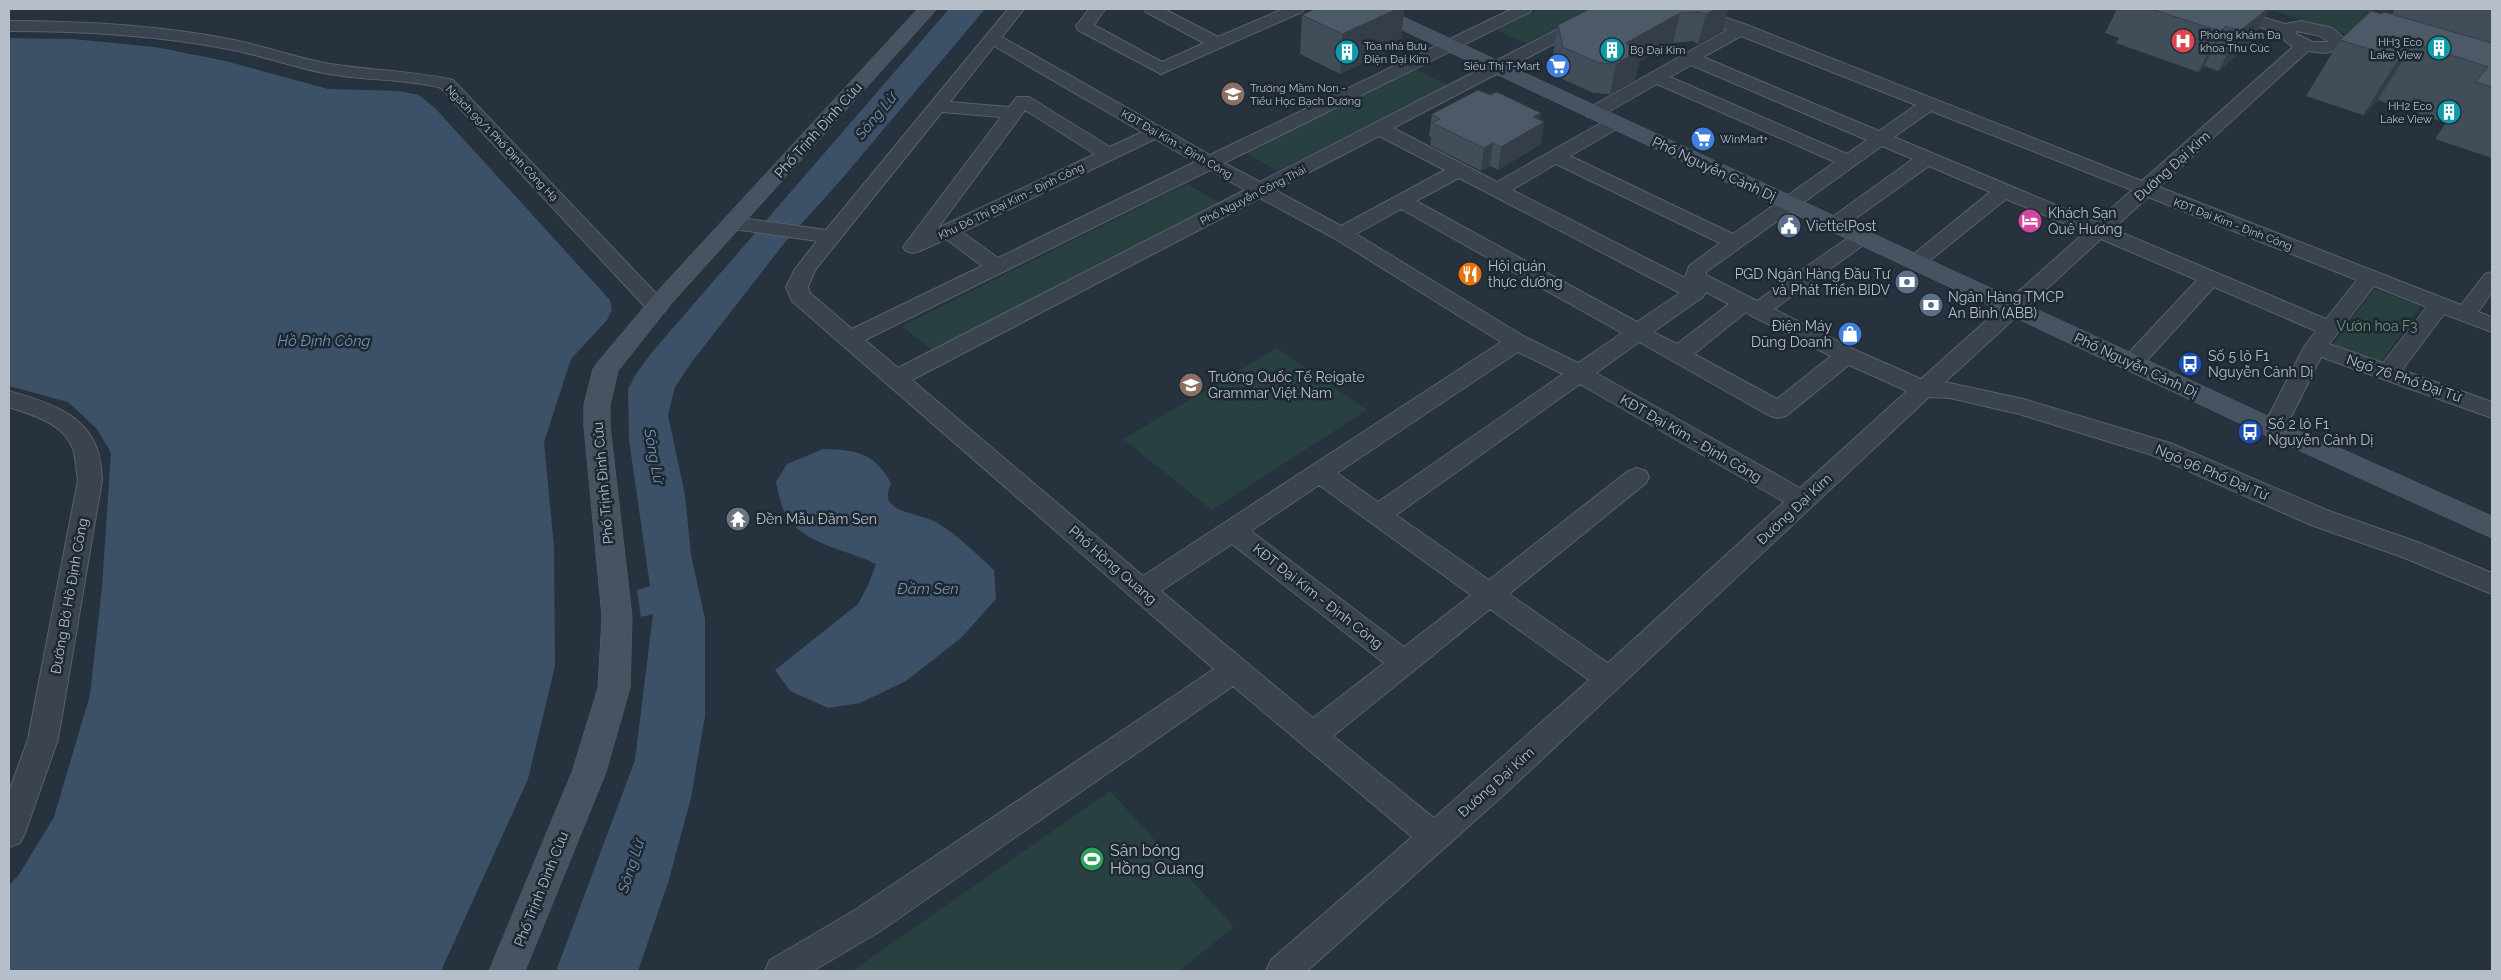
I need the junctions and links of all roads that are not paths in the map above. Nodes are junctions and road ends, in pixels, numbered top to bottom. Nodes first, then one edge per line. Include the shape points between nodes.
1 (928, 9) edge
2 (1016, 9) edge
3 (1097, 9) edge
4 (1152, 9) edge
5 (1252, 9) edge
6 (1296, 9) edge
7 (1372, 9) edge
8 (1524, 9) edge
9 (1610, 9) edge
10 (1687, 9) edge
11 (2220, 9) edge
12 (2239, 9) edge
13 (1272, 20) junction
14 (9, 26) edge
15 (2290, 28) junction
16 (1741, 29) junction
17 (992, 38) junction
18 (1218, 44) junction
19 (1450, 45) junction
20 (2304, 45) junction
21 (1690, 58) junction
22 (1498, 68) junction
23 (1656, 77) junction
24 (1929, 104) junction
25 (939, 106) junction
26 (1014, 113) junction
27 (1593, 113) junction
28 (1614, 123) junction
29 (1380, 129) junction
30 (1156, 132) junction
31 (1881, 138) junction
32 (1109, 154) junction
33 (1556, 157) junction
34 (1927, 158) junction
35 (1848, 162) junction
36 (1210, 163) junction
37 (1458, 170) junction
38 (1497, 190) junction
39 (2004, 190) junction
40 (2146, 190) junction
41 (1260, 191) junction
42 (1401, 202) junction
43 (1790, 203) junction
44 (742, 224) junction
45 (1835, 224) junction
46 (948, 231) junction
47 (2099, 231) junction
48 (1341, 234) junction
49 (830, 237) junction
50 (1862, 237) junction
51 (1735, 243) junction
52 (1916, 262) junction
53 (998, 268) junction
54 (2211, 278) junction
55 (2370, 278) junction
56 (2492, 278) edge
57 (1695, 285) junction
58 (2440, 305) junction
59 (657, 306) junction
60 (1751, 307) junction
61 (2014, 308) junction
62 (2465, 314) junction
63 (2492, 325) edge
64 (2329, 328) junction
65 (1638, 333) junction
66 (850, 339) junction
67 (1517, 342) junction
68 (2315, 347) junction
69 (1678, 354) junction
70 (1847, 355) junction
71 (2132, 363) junction
72 (2388, 373) junction
73 (1581, 374) junction
74 (896, 379) junction
75 (1923, 389) junction
76 (9, 399) edge
77 (2492, 410) edge
78 (2274, 429) junction
79 (1319, 473) junction
80 (1637, 477) dead end
81 (1802, 501) junction
82 (1378, 515) junction
83 (2492, 528) edge
84 (1233, 531) junction
85 (2492, 584) edge
86 (1143, 590) junction
87 (1488, 594) junction
88 (1403, 662) junction
89 (1234, 670) junction
90 (1609, 679) junction
91 (1313, 735) junction
92 (9, 833) edge
93 (1435, 838) junction
94 (507, 971) edge
95 (782, 971) edge
96 (1283, 971) edge

1 - 44 main road, Phố Trịnh Đình Cửu
2 - 17 street
3 - 18 street via 1084,26 1161,69
4 - 18 street
5 - 13 street
6 - 13 street
7 - 19 main road, Phố Nguyễn Cảnh Dị
8 - 19 street
9 - 22 street, Phố Nguyễn Công Thái
10 - 16 street, KĐT Đại Kim - Định Công
11 - 15 street
12 - 15 street
13 - 18 street
14 - 59 street, Ngách 99/1 Phố Định Công Hạ via 108,29 180,37 256,50 324,68 423,77 447,84
15 - 20 street via 2288,36
15 - 20 street via 2318,29 2345,44 2328,48
16 - 21 street
16 - 24 street, KĐT Đại Kim - Định Công
17 - 25 street
17 - 30 street, KĐT Đại Kim - Định Công
19 - 22 main road, Phố Nguyễn Cảnh Dị
19 - 36 street
20 - 40 street, Đường Đại Kim
21 - 23 street
21 - 31 street
22 - 27 main road, Phố Nguyễn Cảnh Dị
22 - 29 street, Phố Nguyễn Công Thái
23 - 27 street
23 - 35 street
24 - 31 street
24 - 40 street, KĐT Đại Kim - Định Công
25 - 26 street
25 - 49 street
26 - 32 street via 1023,101
26 - 46 street, Khu Đô Thị Đại Kim - Định Công via 913,248
27 - 28 main road, Phố Nguyễn Cảnh Dị
28 - 33 street
28 - 43 main road, Phố Nguyễn Cảnh Dị
29 - 37 street
29 - 41 street, Phố Nguyễn Công Thái
30 - 32 street, Khu Đô Thị Đại Kim - Định Công
30 - 36 street, KĐT Đại Kim - Định Công
31 - 34 street
31 - 35 street
32 - 46 street, Khu Đô Thị Đại Kim - Định Công
33 - 38 street
33 - 51 street
34 - 39 street
34 - 45 street
35 - 43 street
36 - 41 street, KĐT Đại Kim - Định Công
36 - 53 street
37 - 38 street
37 - 42 street
38 - 57 street
39 - 47 street
39 - 52 street
40 - 47 street, Đường Đại Kim
40 - 55 street, KĐT Đại Kim - Định Công
41 - 48 street, KĐT Đại Kim - Định Công
41 - 74 street, Phố Nguyễn Công Thái
42 - 48 street
42 - 65 street
43 - 45 main road, Phố Nguyễn Cảnh Dị
43 - 51 street
44 - 49 street
44 - 59 main road, Phố Trịnh Đình Cửu
45 - 50 main road, Phố Nguyễn Cảnh Dị
46 - 53 street
47 - 54 street
47 - 61 street, Đường Đại Kim
48 - 67 street, KĐT Đại Kim - Định Công
49 - 66 street, Phố Hồng Quang via 805,269 797,287 800,296
50 - 52 main road, Phố Nguyễn Cảnh Dị
50 - 60 street
51 - 57 street via 1696,270
52 - 61 main road, Phố Nguyễn Cảnh Dị
53 - 66 street
54 - 64 street
54 - 71 street
55 - 58 street, KĐT Đại Kim - Định Công
55 - 64 street
56 - 62 street
57 - 60 street
57 - 65 street
58 - 62 street, KĐT Đại Kim - Định Công
58 - 72 street
59 - 94 main road, Phố Trịnh Đình Cửu via 606,370 597,405 598,450 617,617 614,688 590,772
60 - 69 street
60 - 70 street
61 - 71 main road, Phố Nguyễn Cảnh Dị
61 - 75 street, Đường Đại Kim
62 - 63 street, KĐT Đại Kim - Định Công
64 - 68 street
65 - 69 street
65 - 73 street
66 - 74 street, Phố Hồng Quang
67 - 73 street, KĐT Đại Kim - Định Công
67 - 79 street
68 - 72 street, Ngõ 76 Phố Đại Từ
68 - 78 street
69 - 70 street via 1778,410
70 - 75 street
71 - 78 main road, Phố Nguyễn Cảnh Dị
72 - 77 street, Ngõ 76 Phố Đại Từ
73 - 81 street, KĐT Đại Kim - Định Công
73 - 82 street
74 - 86 street, Phố Hồng Quang
75 - 81 street, Đường Đại Kim
75 - 85 street, Ngõ 96 Phố Đại Từ via 1950,390 2023,407 2162,449 2320,518 2412,550
76 - 92 street, Đường Bờ Hồ Định Công via 54,414 73,429 85,447 90,480 43,739
78 - 83 main road, Phố Nguyễn Cảnh Dị
79 - 82 street
79 - 84 street
80 - 87 street
81 - 90 street, Đường Đại Kim
82 - 87 street
84 - 86 street
84 - 88 street, KĐT Đại Kim - Định Công
86 - 89 street, Phố Hồng Quang
87 - 88 street
87 - 90 street
88 - 91 street
89 - 91 street, Phố Hồng Quang
89 - 95 street via 867,921
90 - 93 street, Đường Đại Kim
91 - 93 street, Phố Hồng Quang
93 - 96 street, Đường Đại Kim

